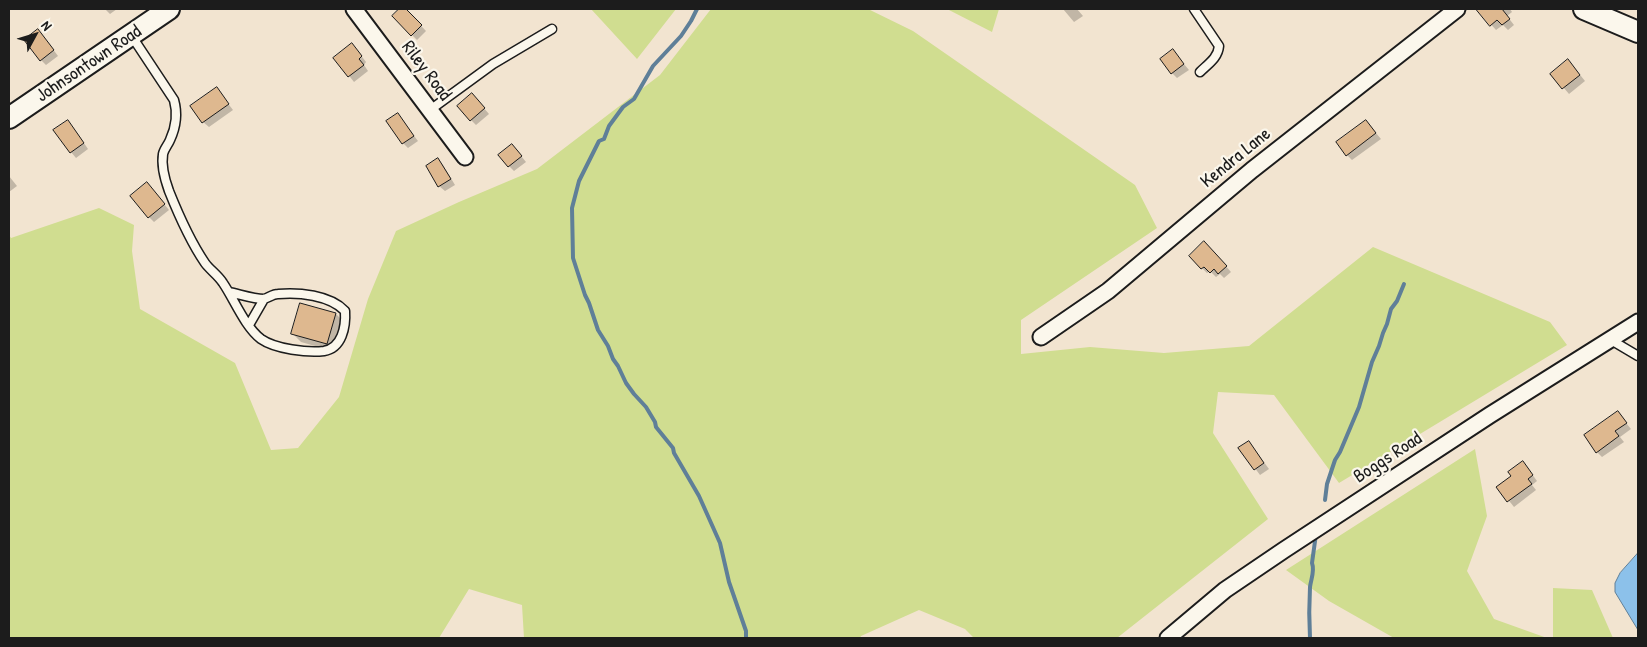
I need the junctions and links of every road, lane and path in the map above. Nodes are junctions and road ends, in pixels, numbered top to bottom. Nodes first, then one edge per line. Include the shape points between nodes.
1 (169, 9) edge
2 (354, 9) edge
3 (1194, 9) edge
4 (1457, 9) edge
5 (1584, 9) edge
6 (552, 28) dead end
7 (1638, 32) edge
8 (131, 35) junction
9 (1200, 72) dead end
10 (430, 110) junction
11 (9, 118) edge
12 (466, 157) dead end
13 (229, 292) junction
14 (264, 299) junction
15 (1638, 322) edge
16 (249, 325) junction
17 (1040, 337) dead end
18 (1611, 340) junction
19 (1638, 356) edge
20 (1168, 638) edge

1 - 8 street, Johnsontown Road
2 - 10 street, Riley Road
3 - 9 lane via 1218,46 1215,58
4 - 17 street, Kendra Lane via 1252,170 1108,291
5 - 7 street
6 - 10 lane via 493,64
8 - 11 street, Johnsontown Road
8 - 13 lane via 174,100 177,110 176,122 163,153 164,178 169,192 196,250
10 - 12 street, Riley Road
13 - 14 lane
13 - 16 lane
14 - 16 lane
14 - 16 lane via 275,294 297,293 340,306 345,316 340,342 324,351 280,347 262,340
15 - 18 street, Boggs Road
18 - 19 lane
18 - 20 street, Boggs Road via 1284,550 1225,590

